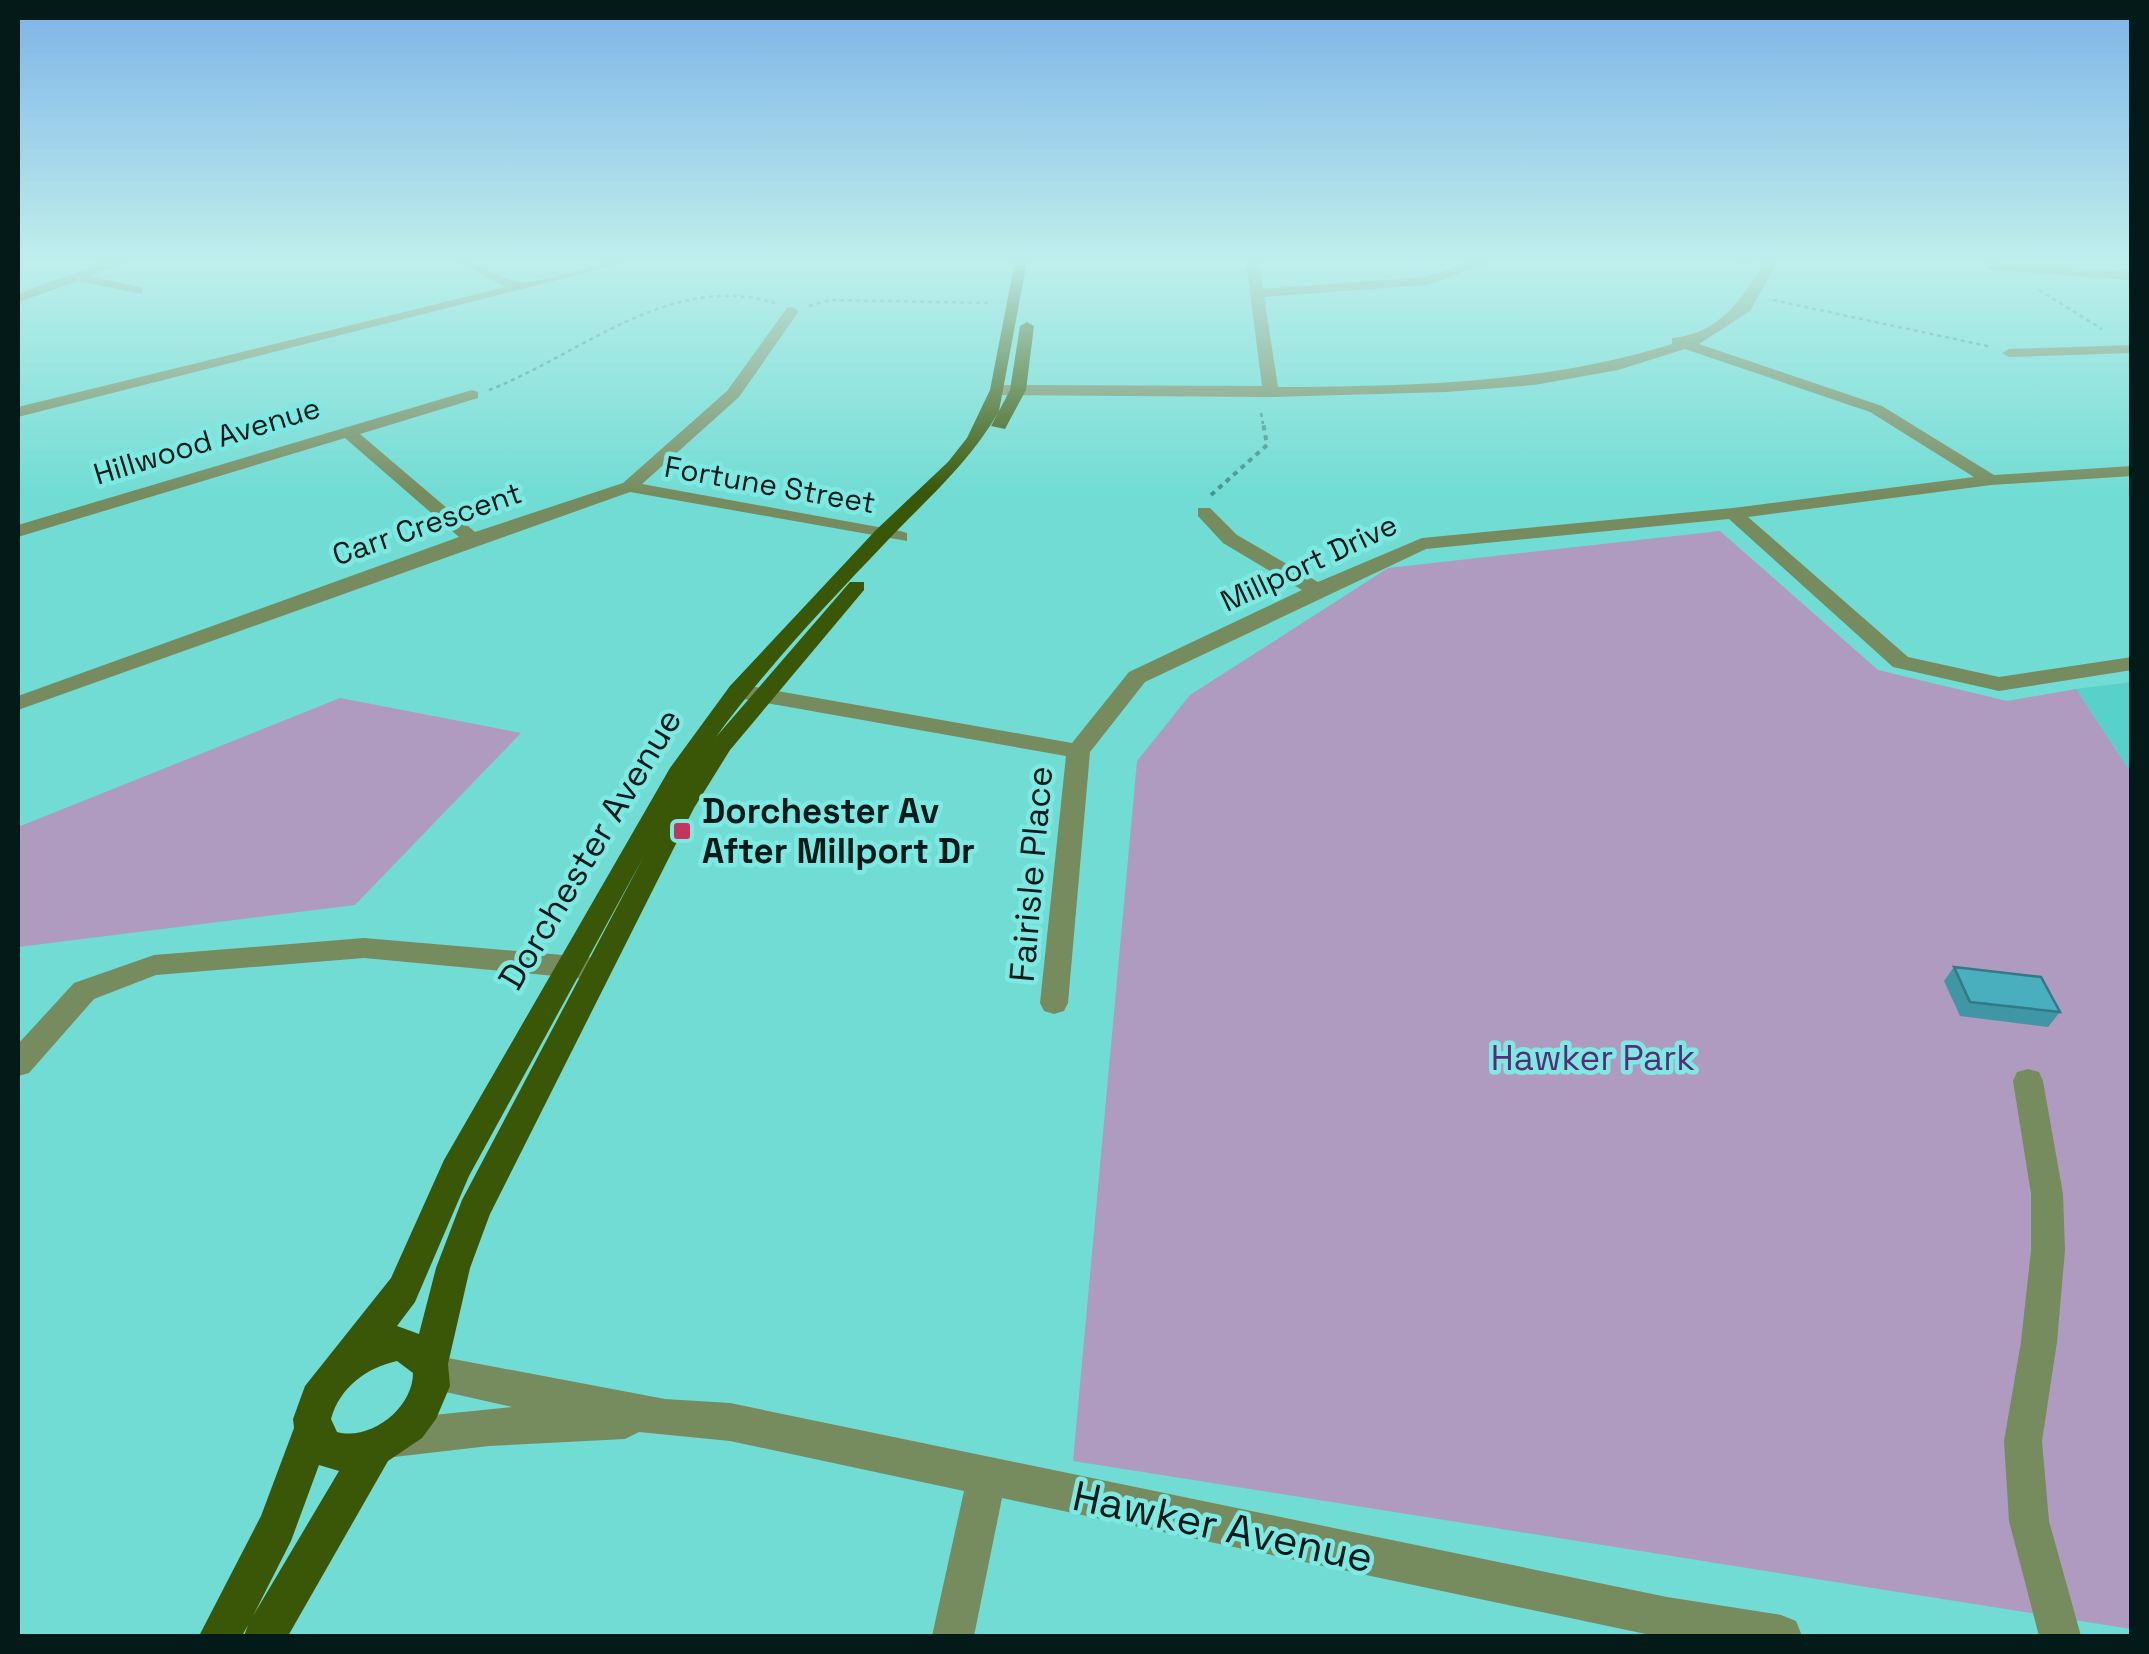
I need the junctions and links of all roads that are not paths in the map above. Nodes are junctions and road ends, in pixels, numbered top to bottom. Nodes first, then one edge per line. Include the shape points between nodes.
1 (297, 338) edge
2 (772, 338) edge
3 (1013, 338) edge
4 (1019, 338) edge
5 (1261, 338) edge
6 (1672, 338) joint
7 (1699, 338) edge
8 (1690, 345) junction
9 (2132, 349) edge
10 (2009, 353) road end
11 (1009, 386) junction
12 (1266, 389) junction
13 (472, 395) road end
14 (18, 409) edge
15 (349, 433) junction
16 (2130, 472) edge
17 (1990, 480) junction
18 (629, 487) junction
19 (1204, 512) road end
20 (1733, 514) junction
21 (18, 531) edge
22 (892, 535) junction
23 (472, 539) junction
24 (1317, 590) junction
25 (2132, 663) edge
26 (750, 694) junction
27 (18, 704) edge
28 (1078, 751) junction
29 (566, 967) junction
30 (597, 969) junction
31 (1054, 1003) dead end
32 (18, 1064) edge
33 (2028, 1082) dead end
34 (349, 1358) junction
35 (431, 1368) junction
36 (665, 1418) junction
37 (313, 1428) junction
38 (384, 1444) junction
39 (987, 1476) junction
40 (1667, 1627) edge
41 (220, 1636) edge
42 (264, 1636) edge
43 (954, 1636) edge
44 (1781, 1636) edge
45 (2060, 1636) edge

1 - 14 street
2 - 18 street, Carr Crescent via 733,394
3 - 11 main road, Dorchester Avenue
4 - 11 main road, Dorchester Avenue
5 - 12 street
6 - 8 street
6 - 12 street via 1508,377
7 - 8 street
8 - 12 street via 1517,384 1392,392
8 - 17 street via 1876,409
9 - 10 street
11 - 12 street
11 - 22 main road, Dorchester Avenue via 954,466
13 - 15 street, Hillwood Avenue
15 - 21 street, Hillwood Avenue
15 - 23 street
16 - 17 street, Millport Drive
17 - 20 street, Millport Drive
18 - 22 street, Fortune Street
18 - 23 street, Carr Crescent
19 - 24 street via 1230,538
20 - 24 street, Millport Drive via 1422,544
20 - 25 street via 1901,662 1999,684
22 - 26 main road, Dorchester Avenue
23 - 27 street, Carr Crescent
24 - 28 street, Millport Drive via 1137,677
26 - 28 street
26 - 29 main road, Dorchester Avenue via 650,818
26 - 30 main road, Dorchester Avenue
28 - 31 street, Fairisle Place
29 - 30 street
29 - 32 street via 364,948 154,966 84,991
29 - 34 main road, Dorchester Avenue via 455,1170 402,1290
30 - 35 main road, Dorchester Avenue via 474,1212
33 - 45 street via 2047,1194 2048,1250 2023,1441 2030,1521
34 - 35 main road via 398,1342 417,1349
34 - 37 main road, Dorchester Avenue via 324,1384
35 - 36 street, Hawker Avenue
35 - 38 main road, Dorchester Avenue via 419,1414
36 - 38 street, Hawker Avenue via 488,1428
36 - 39 street, Hawker Avenue via 730,1422
37 - 38 main road via 325,1446 346,1454
37 - 41 main road, Dorchester Avenue via 278,1527
38 - 42 main road, Dorchester Avenue
39 - 40 street, Hawker Avenue
39 - 43 street
40 - 44 street, Hawker Avenue

